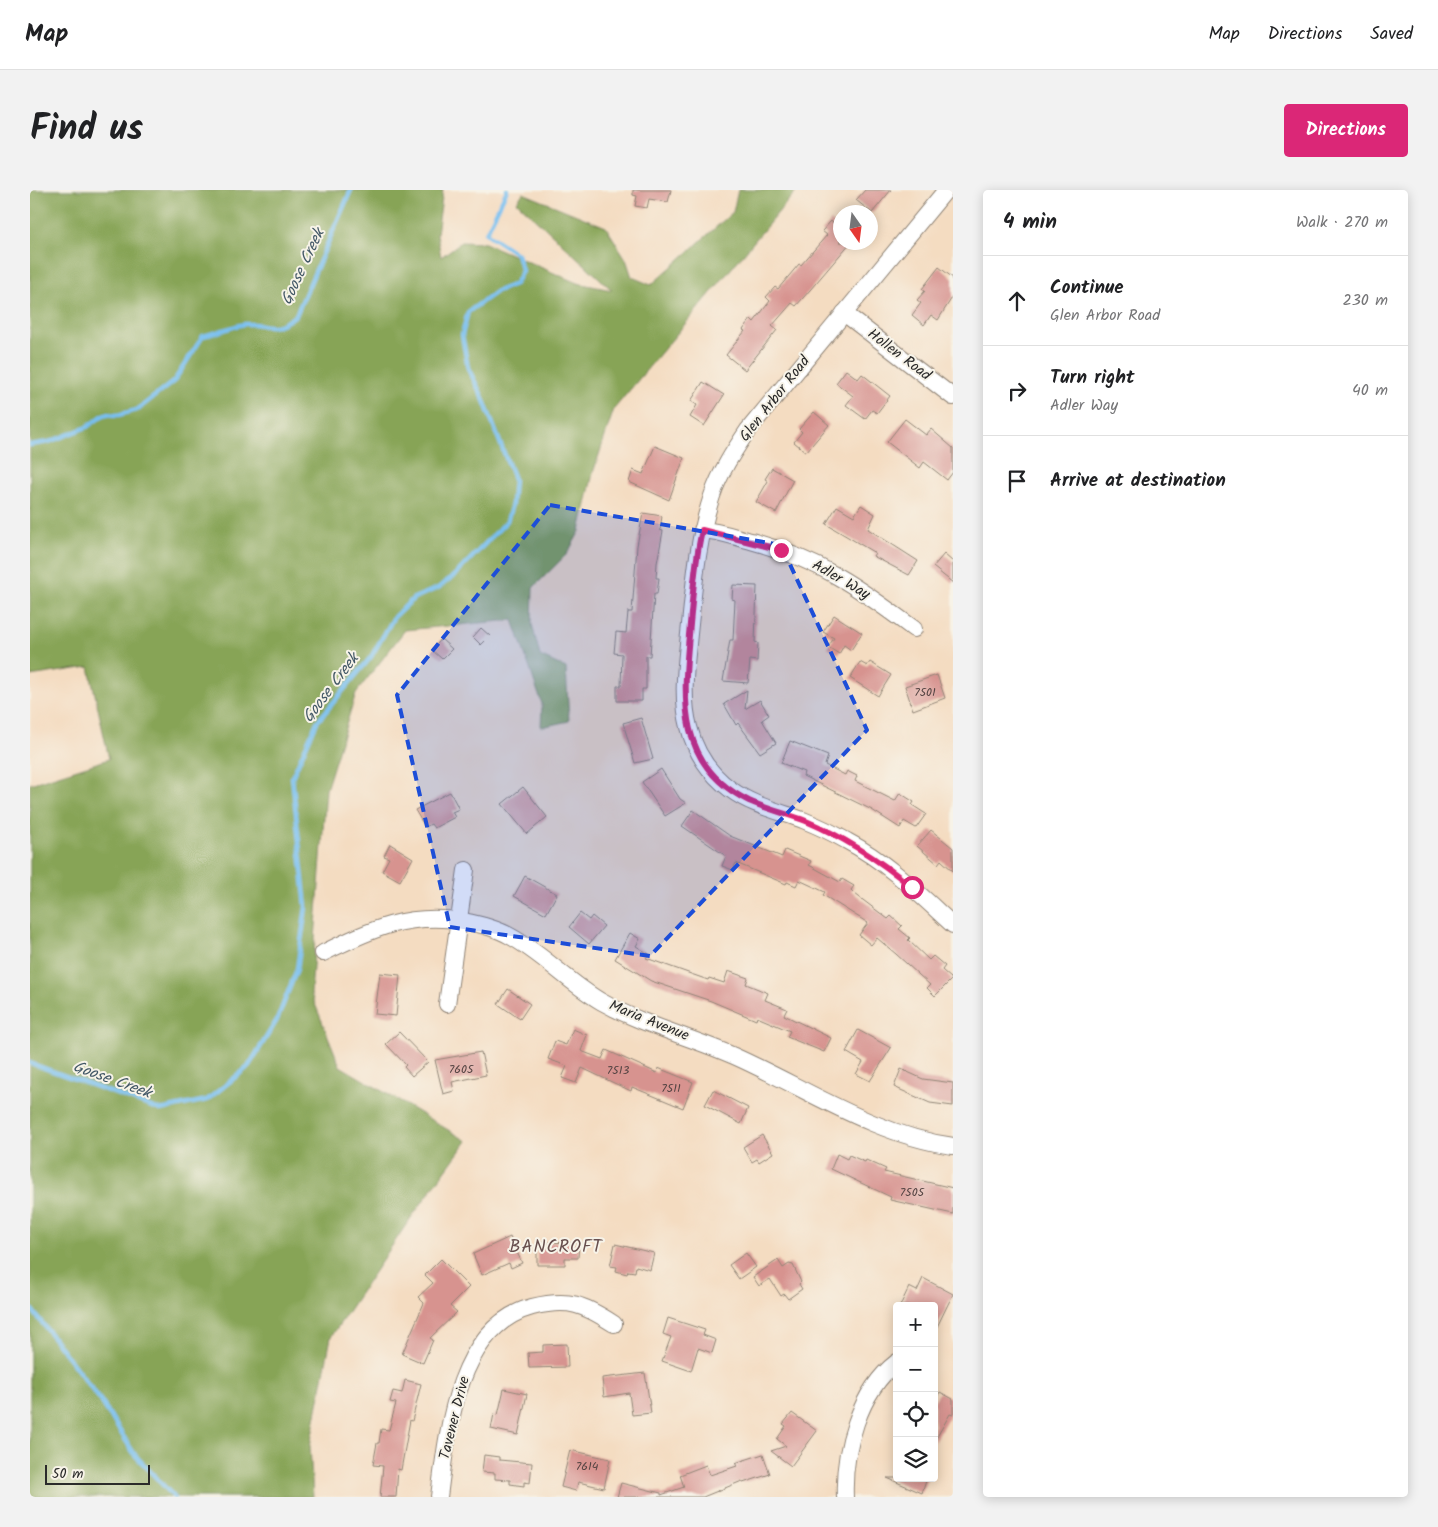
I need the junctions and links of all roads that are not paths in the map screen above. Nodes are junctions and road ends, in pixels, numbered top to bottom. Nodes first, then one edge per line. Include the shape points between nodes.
1 (946, 190) edge
2 (844, 314) junction
3 (953, 397) edge
4 (702, 530) junction
5 (914, 630) dead end
6 (466, 870) dead end
7 (459, 921) junction
8 (953, 925) edge
9 (323, 953) dead end
10 (447, 1004) dead end
11 (953, 1146) edge
12 (614, 1324) dead end
13 (893, 1366) edge
14 (439, 1497) edge
15 (845, 1497) edge

1 - 2 street, Glen Arbor Road
2 - 3 street, Hollen Road
2 - 4 street, Glen Arbor Road via 748,430 723,472
4 - 5 street, Adler Way via 781,550 817,564 848,582
4 - 8 street, Glen Arbor Road via 697,552 684,703 689,730 699,754 714,774 748,800 805,821 848,841 880,861
6 - 7 street
7 - 9 street, Maria Avenue via 437,918 388,924
7 - 10 street
7 - 11 street, Maria Avenue via 481,924 510,935 601,1001 626,1014 773,1073 895,1133
12 - 14 street, Tavener Drive via 589,1308 559,1302 520,1311 492,1330 470,1361 456,1402 445,1448
13 - 15 street via 874,1387 859,1419 851,1447

